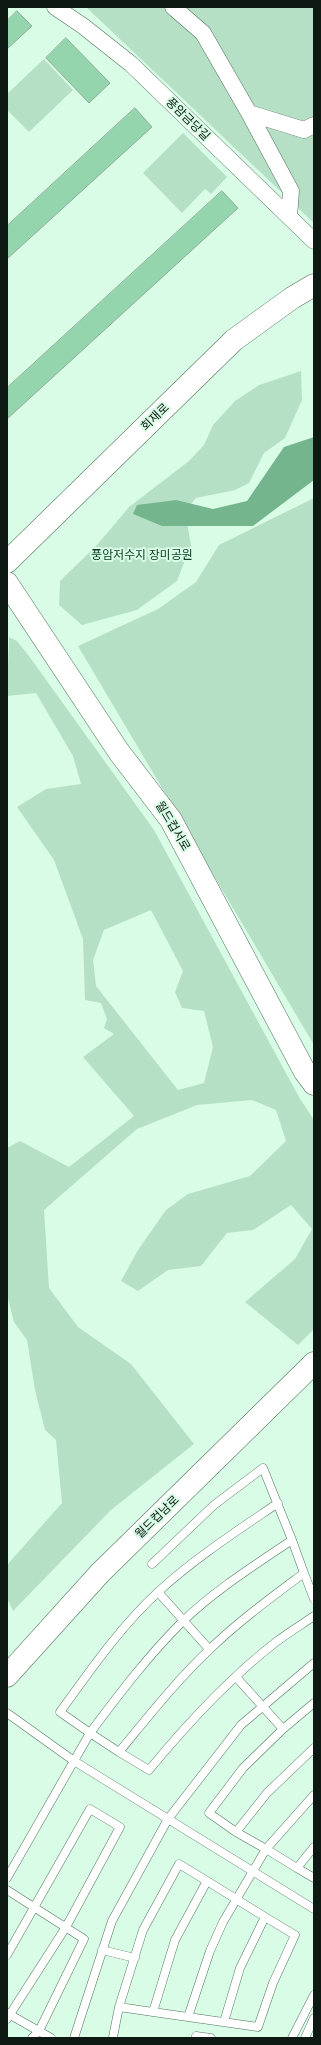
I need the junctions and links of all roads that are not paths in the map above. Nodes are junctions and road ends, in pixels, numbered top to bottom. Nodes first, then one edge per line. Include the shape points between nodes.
1 (54, 7) edge
2 (173, 7) edge
3 (249, 113) junction
4 (314, 125) edge
5 (289, 217) junction
6 (314, 241) edge
7 (314, 285) edge
8 (7, 562) edge
9 (7, 583) edge
10 (314, 1084) edge
11 (314, 1363) edge
12 (278, 1503) junction
13 (292, 1540) junction
14 (152, 1564) dead end
15 (304, 1573) junction
16 (158, 1592) junction
17 (314, 1599) edge
18 (314, 1616) edge
19 (183, 1622) junction
20 (209, 1649) junction
21 (314, 1663) edge
22 (7, 1676) edge
23 (236, 1677) junction
24 (314, 1703) edge
25 (263, 1705) junction
26 (7, 1713) edge
27 (283, 1729) junction
28 (90, 1733) junction
29 (314, 1748) edge
30 (120, 1752) junction
31 (74, 1761) junction
32 (314, 1795) edge
33 (168, 1819) junction
34 (236, 1832) junction
35 (314, 1847) edge
36 (266, 1849) junction
37 (297, 1868) junction
38 (253, 1871) junction
39 (7, 1878) edge
40 (314, 1878) edge
41 (207, 1881) junction
42 (7, 1890) edge
43 (236, 1900) junction
44 (34, 1907) junction
45 (313, 1909) edge
46 (265, 1917) junction
47 (66, 1928) junction
48 (102, 1950) junction
49 (7, 1955) edge
50 (135, 1958) junction
51 (314, 1995) edge
52 (119, 2007) junction
53 (153, 2012) junction
54 (8, 2015) edge
55 (188, 2017) junction
56 (314, 2018) edge
57 (224, 2022) junction
58 (39, 2031) junction
59 (196, 2036) dead end
60 (113, 2037) edge
61 (32, 2038) edge
62 (51, 2038) edge
63 (74, 2038) edge
64 (211, 2038) edge
65 (292, 2038) edge
66 (305, 2038) edge

1 - 5 street, 풍암금당길 via 131,64
2 - 3 street via 203,33
3 - 4 street via 304,130
3 - 5 street via 290,191
5 - 6 street, 풍암금당길
7 - 8 street, 회재로 via 234,340
9 - 10 street, 월드컵서로 via 120,752 171,820 301,1065
11 - 22 street, 월드컵남로 via 100,1573
12 - 13 lane
12 - 14 lane via 263,1468 214,1505
12 - 16 lane via 212,1548
13 - 15 lane
13 - 19 lane via 236,1578
15 - 17 lane
15 - 20 lane via 258,1607
16 - 19 lane
16 - 28 lane via 103,1653 60,1712
18 - 23 lane via 276,1642
19 - 20 lane
19 - 28 lane via 130,1679
20 - 30 lane via 158,1704
21 - 25 lane
23 - 25 lane
23 - 30 lane via 186,1726 149,1770
24 - 27 lane
25 - 27 lane
25 - 33 lane via 241,1725
26 - 31 lane
27 - 34 lane via 243,1768 209,1813
28 - 30 lane
28 - 31 lane
29 - 34 lane via 267,1793
31 - 33 lane
31 - 39 lane
32 - 36 lane
33 - 38 lane
33 - 48 lane via 112,1921
34 - 36 lane
35 - 37 lane
36 - 37 lane
36 - 38 lane
37 - 40 lane
38 - 43 lane
38 - 45 lane
41 - 43 lane
41 - 50 lane via 178,1864 143,1930
41 - 53 lane via 175,1940
42 - 44 lane
43 - 46 lane
43 - 55 lane via 210,1951
44 - 47 lane
44 - 47 lane via 90,1809 120,1826
44 - 49 lane
46 - 57 lane via 240,1968
46 - 57 lane via 295,1935 273,1983 258,2027
47 - 54 lane
47 - 58 lane via 84,1939
48 - 50 lane
48 - 63 lane
50 - 52 lane
51 - 65 lane
52 - 53 lane
52 - 60 lane
53 - 55 lane
54 - 58 lane
55 - 57 lane
56 - 66 lane
58 - 61 lane
58 - 62 lane
59 - 64 lane

